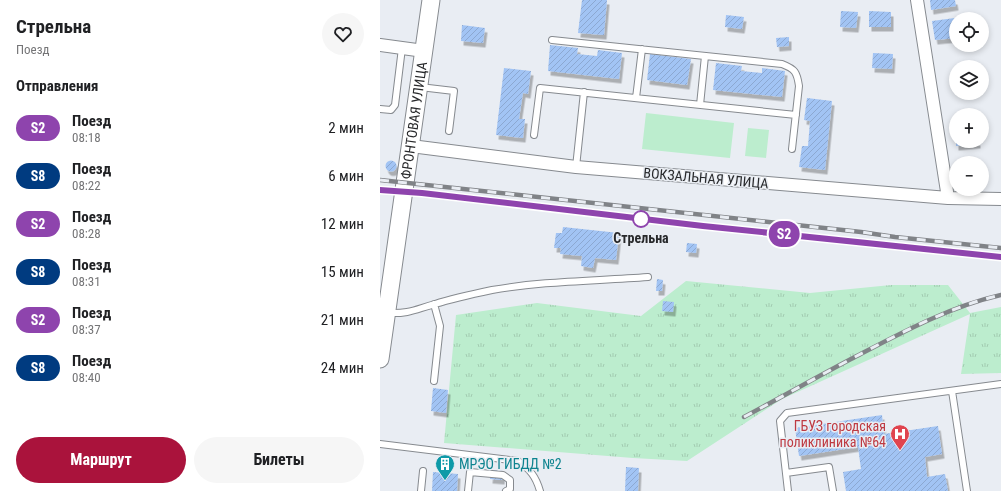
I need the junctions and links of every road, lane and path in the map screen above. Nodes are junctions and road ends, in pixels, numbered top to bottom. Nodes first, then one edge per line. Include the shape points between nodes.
1 (431, 0) edge
2 (917, 0) edge
3 (552, 40) dead end
4 (380, 45) edge
5 (402, 48) junction
6 (642, 49) junction
7 (424, 51) junction
8 (705, 56) junction
9 (419, 87) junction
10 (584, 92) junction
11 (636, 98) junction
12 (700, 105) junction
13 (380, 110) edge
14 (796, 115) junction
15 (449, 131) dead end
16 (534, 135) dead end
17 (411, 146) junction
18 (792, 149) dead end
19 (576, 167) junction
20 (948, 198) junction
21 (1001, 199) edge
22 (648, 277) dead end
23 (434, 304) junction
24 (386, 313) junction
25 (380, 359) edge
26 (434, 381) dead end
27 (1001, 384) edge
28 (952, 391) junction
29 (380, 444) edge
30 (423, 471) dead end
31 (786, 473) junction
32 (421, 491) edge
33 (468, 491) edge
34 (506, 491) edge
35 (540, 491) edge
36 (788, 491) edge
37 (833, 491) edge
38 (967, 491) edge

1 - 7 main road, ФРОНТОВАЯ УЛИЦА
2 - 20 street
3 - 6 lane
4 - 5 street
5 - 7 street
5 - 13 lane via 395,105 390,110
6 - 8 lane
6 - 11 lane
7 - 9 main road, ФРОНТОВАЯ УЛИЦА
8 - 12 lane
8 - 14 lane via 782,64 791,68 797,75 799,86
9 - 15 lane via 454,92
9 - 17 main road, ФРОНТОВАЯ УЛИЦА
10 - 11 lane
10 - 16 lane via 540,88
10 - 19 lane
11 - 12 lane
12 - 14 lane
14 - 18 lane
17 - 19 street, ВОКЗАЛЬНАЯ УЛИЦА
17 - 24 main road, ФРОНТОВАЯ УЛИЦА
19 - 20 street, ВОКЗАЛЬНАЯ УЛИЦА
20 - 21 street, ВОКЗАЛЬНАЯ УЛИЦА
22 - 23 lane via 536,284 493,290
23 - 24 lane via 414,312
23 - 26 lane via 440,326
24 - 25 main road, ФРОНТОВАЯ УЛИЦА
27 - 28 lane
28 - 31 lane via 787,413 780,421
28 - 38 lane
29 - 35 lane via 518,461 528,468 536,479
30 - 32 lane
31 - 36 lane
31 - 37 lane via 829,467
33 - 34 lane via 470,472 503,475 510,480 510,489

